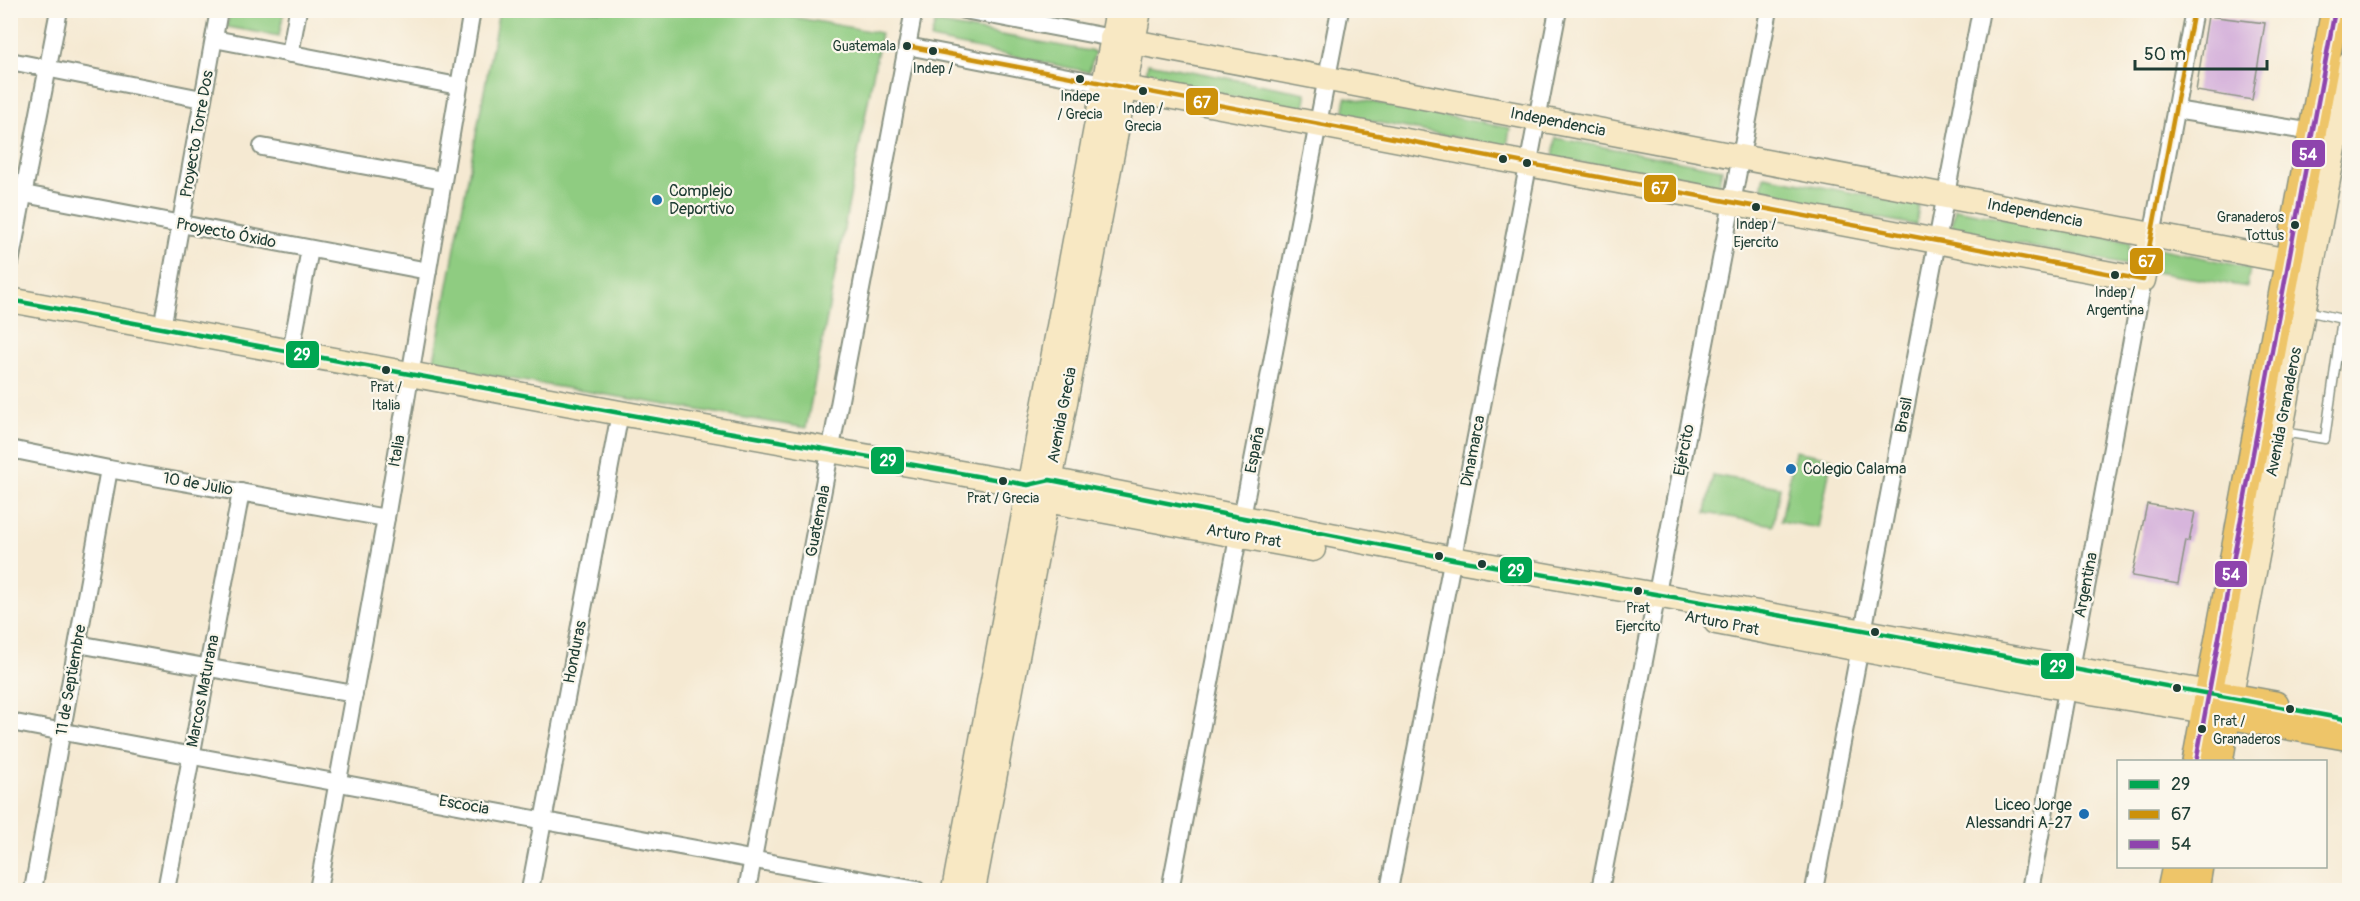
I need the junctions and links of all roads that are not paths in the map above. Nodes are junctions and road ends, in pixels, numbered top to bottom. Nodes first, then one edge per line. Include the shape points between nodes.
1 (59, 10) edge
2 (219, 10) edge
3 (298, 10) edge
4 (472, 10) edge
5 (914, 10) edge
6 (964, 10) edge
7 (1118, 10) edge
8 (1139, 10) edge
9 (1340, 10) edge
10 (1558, 10) edge
11 (1769, 10) edge
12 (1981, 10) edge
13 (2194, 10) edge
14 (2335, 10) edge
15 (214, 39) junction
16 (1123, 40) junction
17 (907, 46) junction
18 (290, 54) junction
19 (10, 61) edge
20 (2349, 63) edge
21 (48, 68) junction
22 (1326, 78) junction
23 (459, 86) junction
24 (1114, 86) junction
25 (202, 99) junction
26 (2175, 110) junction
27 (1537, 118) junction
28 (1318, 123) junction
29 (2313, 132) junction
30 (262, 147) dead end
31 (1741, 157) junction
32 (1529, 163) junction
33 (443, 180) junction
34 (24, 194) junction
35 (1945, 196) junction
36 (1732, 202) junction
37 (181, 225) junction
38 (2152, 236) junction
39 (1937, 240) junction
40 (310, 249) junction
41 (2289, 261) junction
42 (10, 263) edge
43 (428, 271) junction
44 (2143, 280) junction
45 (10, 300) edge
46 (2303, 310) junction
47 (162, 328) junction
48 (291, 351) junction
49 (411, 374) junction
50 (620, 413) junction
51 (2281, 432) junction
52 (10, 448) edge
53 (832, 450) junction
54 (109, 469) junction
55 (1042, 488) junction
56 (241, 492) junction
57 (386, 518) junction
58 (1240, 527) junction
59 (1451, 566) junction
60 (1655, 603) junction
61 (1861, 640) junction
62 (78, 644) junction
63 (208, 668) junction
64 (2069, 678) junction
65 (354, 694) junction
66 (2218, 704) junction
67 (2349, 720) edge
68 (10, 723) edge
69 (62, 732) junction
70 (2349, 737) edge
71 (191, 755) junction
72 (2197, 760) edge
73 (2219, 760) edge
74 (338, 782) junction
75 (543, 820) junction
76 (753, 860) junction
77 (2176, 868) edge
78 (2199, 868) edge
79 (33, 891) edge
80 (166, 891) edge
81 (318, 891) edge
82 (530, 891) edge
83 (747, 891) edge
84 (917, 891) edge
85 (954, 891) edge
86 (973, 891) edge
87 (1170, 891) edge
88 (1389, 891) edge
89 (1600, 891) edge
90 (1814, 891) edge
91 (2030, 891) edge
92 (2171, 891) edge
93 (2195, 891) edge

1 - 21 street
2 - 15 street, Proyecto Torre Dos
3 - 18 street
4 - 23 street, Italia
5 - 17 street, Guatemala
6 - 16 street, Independencia
7 - 16 main road, Avenida Grecia
8 - 16 main road, Avenida Grecia
9 - 22 street, España
10 - 27 street, Dinamarca
11 - 31 street, Ejército
12 - 35 street, Brasil
13 - 26 street
14 - 29 main road, Avenida Granaderos
15 - 18 street
15 - 25 street, Proyecto Torre Dos
16 - 22 main road, Independencia
16 - 24 main road, Avenida Grecia
17 - 24 street
17 - 53 street, Guatemala
18 - 23 street
19 - 21 street
20 - 46 main road, Avenida Granaderos
21 - 25 street
21 - 34 street
22 - 27 main road, Independencia
22 - 28 street, España
23 - 33 street, Italia
24 - 28 main road
24 - 55 main road, Avenida Grecia
25 - 37 street, Proyecto Torre Dos
26 - 29 street
26 - 38 street
27 - 31 main road, Independencia
27 - 32 street, Dinamarca
28 - 32 main road
28 - 58 street, España
29 - 41 main road, Avenida Granaderos
30 - 33 street
31 - 35 main road, Independencia
31 - 36 street, Ejército
32 - 36 main road
32 - 59 street, Dinamarca
33 - 43 street, Italia
34 - 37 street, Proyecto Óxido
34 - 42 street
35 - 38 main road, Independencia
35 - 39 street, Brasil
36 - 39 main road
36 - 60 street, Ejército
37 - 40 street, Proyecto Óxido
37 - 47 street, Proyecto Torre Dos
38 - 41 main road, Independencia
38 - 44 main road
39 - 44 main road
39 - 61 street, Brasil
40 - 43 street, Proyecto Óxido
40 - 48 street
41 - 66 main road, Avenida Granaderos
43 - 49 street, Italia
44 - 64 street, Argentina
45 - 47 main road, Arturo Prat
46 - 51 main road, Avenida Granaderos
46 - 51 lane via 2342,319 2325,439
47 - 48 main road, Arturo Prat
48 - 49 main road, Arturo Prat
49 - 50 main road, Arturo Prat
49 - 57 street, Italia
50 - 53 main road, Arturo Prat
50 - 75 street, Honduras
51 - 66 main road, Avenida Granaderos
52 - 54 street, 10 de Julio
53 - 55 main road, Arturo Prat
53 - 76 street, Guatemala
54 - 56 street, 10 de Julio
54 - 62 street, 11 de Septiembre
55 - 58 main road, Arturo Prat
55 - 85 main road, Avenida Grecia
55 - 86 main road, Avenida Grecia
56 - 57 street, 10 de Julio
56 - 63 street, Marcos Maturana
57 - 65 street, Italia
58 - 59 main road, Arturo Prat
58 - 87 street, España
59 - 60 main road, Arturo Prat
59 - 88 street, Dinamarca
60 - 61 main road, Arturo Prat
60 - 89 street, Ejército
61 - 64 main road, Arturo Prat
61 - 90 street, Brasil
62 - 63 street
62 - 69 street, 11 de Septiembre
63 - 65 street
63 - 71 street, Marcos Maturana
64 - 66 main road, Arturo Prat
64 - 91 street, Argentina
65 - 74 street, Italia
66 - 67 main road, Arturo Prat
66 - 70 main road, Arturo Prat
66 - 72 main road, Avenida Granaderos
66 - 73 main road, Avenida Granaderos
68 - 69 street, Escocia
69 - 71 street, Escocia
69 - 79 street, 11 de Septiembre
71 - 74 street, Escocia
71 - 80 street, Marcos Maturana
74 - 75 street, Escocia
74 - 81 street, Italia
75 - 76 street, Escocia
75 - 82 street, Honduras
76 - 83 street, Guatemala
76 - 84 street, Escocia
77 - 92 main road
78 - 93 main road

